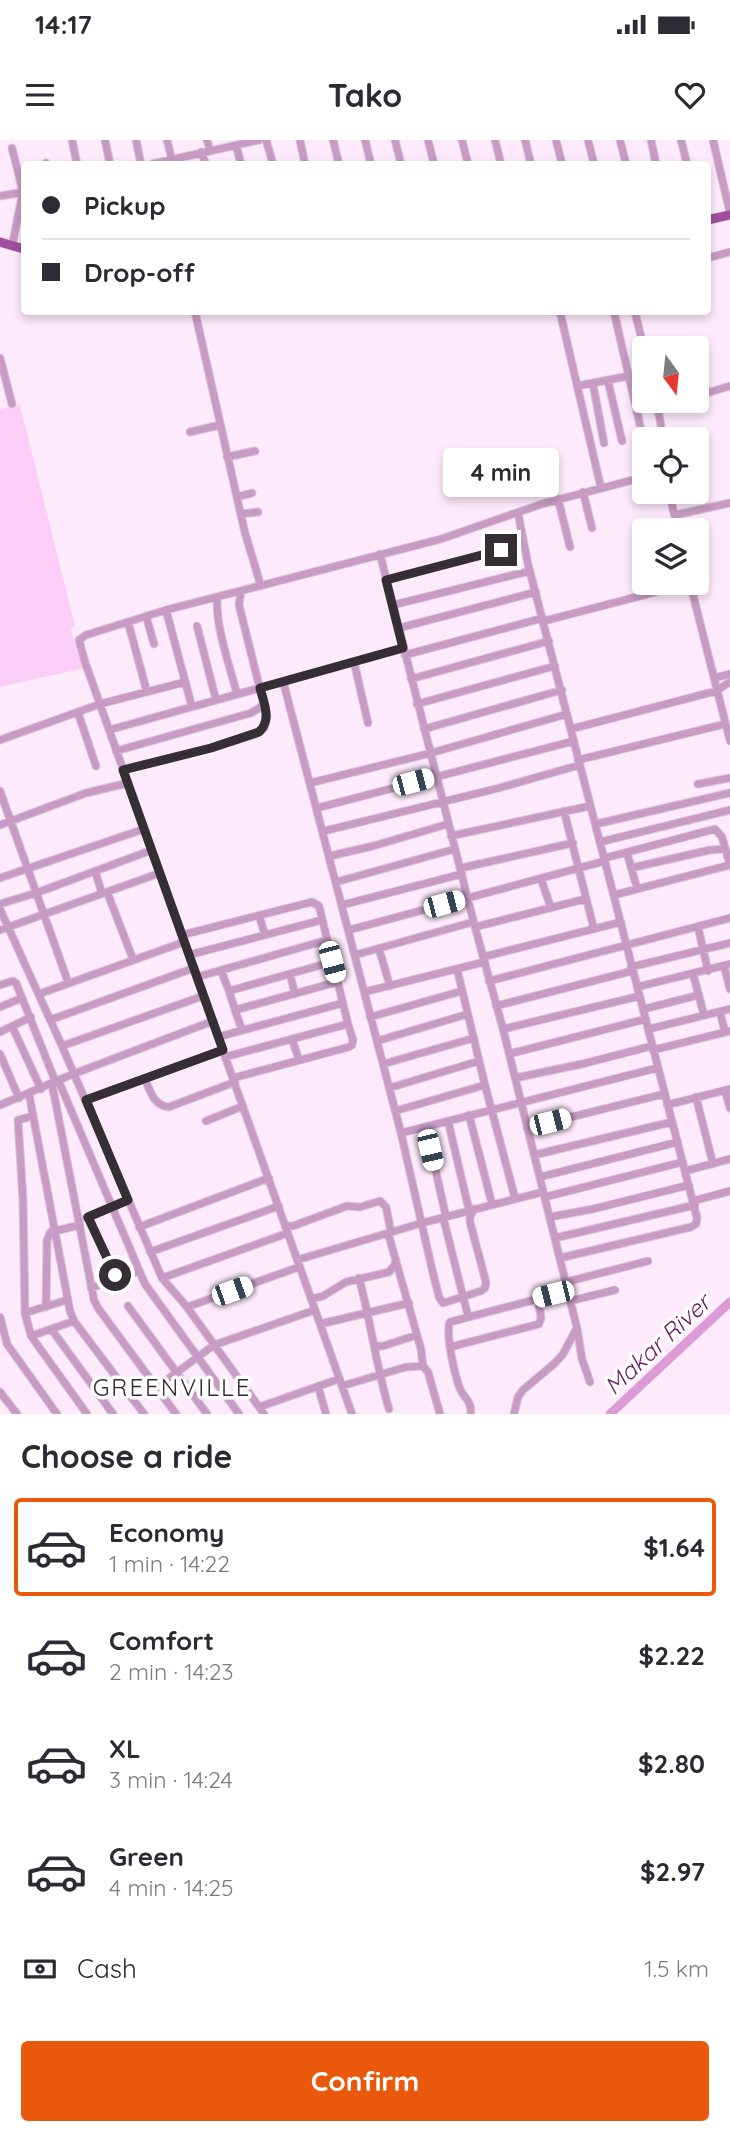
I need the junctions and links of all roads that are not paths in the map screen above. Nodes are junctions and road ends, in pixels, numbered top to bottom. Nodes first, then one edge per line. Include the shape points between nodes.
1 (72, 140) edge
2 (105, 140) edge
3 (136, 140) edge
4 (207, 140) edge
5 (259, 140) edge
6 (266, 140) edge
7 (300, 140) edge
8 (333, 140) edge
9 (365, 140) edge
10 (395, 140) edge
11 (428, 140) edge
12 (462, 140) edge
13 (495, 140) edge
14 (524, 140) edge
15 (556, 140) edge
16 (588, 140) edge
17 (620, 140) edge
18 (650, 140) edge
19 (681, 140) edge
20 (713, 140) edge
21 (169, 141) edge
22 (239, 143) edge
23 (12, 148) dead end
24 (206, 151) junction
25 (76, 161) edge
26 (109, 161) edge
27 (140, 161) edge
28 (172, 161) edge
29 (175, 161) edge
30 (206, 161) edge
31 (241, 161) edge
32 (272, 161) edge
33 (304, 161) edge
34 (338, 161) edge
35 (370, 161) edge
36 (400, 161) edge
37 (433, 161) edge
38 (467, 161) edge
39 (500, 161) edge
40 (530, 161) edge
41 (561, 161) edge
42 (593, 161) edge
43 (625, 161) edge
44 (655, 161) edge
45 (686, 161) edge
46 (21, 181) edge
47 (21, 192) edge
48 (0, 196) edge
49 (21, 206) edge
50 (730, 214) edge
51 (711, 219) edge
52 (0, 242) edge
53 (12, 246) junction
54 (21, 248) edge
55 (730, 252) edge
56 (711, 257) edge
57 (196, 315) edge
58 (561, 315) edge
59 (615, 315) edge
60 (636, 315) edge
61 (641, 336) edge
62 (0, 358) edge
63 (630, 376) junction
64 (608, 381) junction
65 (593, 384) junction
66 (577, 386) junction
67 (730, 386) edge
68 (709, 392) edge
69 (12, 404) dead end
70 (658, 413) edge
71 (220, 425) junction
72 (661, 425) dead end
73 (641, 427) edge
74 (190, 432) dead end
75 (622, 441) dead end
76 (604, 443) dead end
77 (255, 451) dead end
78 (227, 457) junction
79 (632, 480) edge
80 (601, 488) junction
81 (583, 492) junction
82 (252, 493) dead end
83 (237, 497) junction
84 (558, 499) junction
85 (730, 503) edge
86 (672, 504) edge
87 (258, 512) dead end
88 (518, 513) junction
89 (241, 514) junction
90 (675, 515) junction
91 (676, 518) edge
92 (592, 528) dead end
93 (524, 544) junction
94 (570, 547) dead end
95 (380, 554) junction
96 (530, 571) junction
97 (386, 580) junction
98 (261, 586) junction
99 (241, 591) junction
100 (536, 592) junction
101 (642, 595) edge
102 (693, 595) edge
103 (218, 597) junction
104 (393, 605) junction
105 (166, 610) junction
106 (146, 616) junction
107 (543, 620) junction
108 (128, 622) junction
109 (197, 626) dead end
110 (399, 628) junction
111 (549, 641) junction
112 (154, 643) dead end
113 (404, 651) junction
114 (354, 662) junction
115 (555, 666) junction
116 (730, 674) edge
117 (714, 677) junction
118 (411, 679) junction
119 (283, 681) junction
120 (185, 682) junction
121 (730, 682) edge
122 (260, 688) junction
123 (562, 690) junction
124 (716, 691) junction
125 (147, 692) junction
126 (237, 694) junction
127 (216, 700) junction
128 (100, 704) junction
129 (417, 704) junction
130 (264, 705) junction
131 (192, 707) junction
132 (78, 713) junction
133 (567, 714) junction
134 (368, 723) dead end
135 (725, 724) junction
136 (424, 729) junction
137 (572, 729) junction
138 (109, 730) junction
139 (0, 740) edge
140 (574, 741) junction
141 (730, 741) edge
142 (116, 751) junction
143 (431, 752) junction
144 (579, 763) junction
145 (96, 766) dead end
146 (123, 770) junction
147 (437, 776) junction
148 (730, 778) edge
149 (128, 783) junction
150 (310, 783) junction
151 (698, 784) dead end
152 (0, 791) edge
153 (730, 793) edge
154 (443, 802) junction
155 (590, 806) junction
156 (317, 808) junction
157 (730, 810) edge
158 (564, 811) junction
159 (10, 821) junction
160 (448, 824) junction
161 (596, 824) junction
162 (0, 825) edge
163 (144, 829) junction
164 (324, 831) junction
165 (451, 836) junction
166 (600, 842) junction
167 (573, 844) junction
168 (455, 849) junction
169 (725, 849) junction
170 (152, 850) junction
171 (627, 853) junction
172 (330, 856) junction
173 (605, 860) junction
174 (730, 865) edge
175 (29, 869) junction
176 (578, 869) junction
177 (632, 869) junction
178 (95, 871) junction
179 (461, 871) junction
180 (160, 873) junction
181 (0, 878) edge
182 (541, 879) junction
183 (336, 882) junction
184 (637, 888) junction
185 (36, 892) junction
186 (104, 892) junction
187 (614, 895) junction
188 (468, 898) junction
189 (585, 899) junction
190 (342, 905) junction
191 (0, 906) edge
192 (551, 908) junction
193 (45, 915) junction
194 (259, 915) junction
195 (730, 918) edge
196 (322, 920) junction
197 (621, 922) junction
198 (474, 925) junction
199 (9, 927) junction
200 (698, 927) junction
201 (594, 929) junction
202 (0, 930) edge
203 (349, 930) junction
204 (265, 935) junction
205 (183, 938) junction
206 (327, 940) junction
207 (730, 943) edge
208 (626, 945) junction
209 (379, 949) junction
210 (704, 950) junction
211 (355, 955) junction
212 (189, 956) junction
213 (134, 959) junction
214 (483, 960) junction
215 (332, 962) junction
216 (727, 965) edge
217 (194, 968) junction
218 (457, 969) junction
219 (632, 969) junction
220 (221, 970) junction
221 (708, 971) junction
222 (290, 974) junction
223 (693, 974) junction
224 (197, 977) junction
225 (489, 981) junction
226 (68, 982) junction
227 (337, 982) junction
228 (0, 985) edge
229 (390, 986) junction
230 (637, 987) junction
231 (730, 989) edge
232 (229, 991) junction
233 (462, 991) junction
234 (364, 992) junction
235 (39, 994) junction
236 (295, 994) junction
237 (699, 995) junction
238 (203, 996) junction
239 (640, 996) junction
240 (22, 998) junction
241 (343, 1003) junction
242 (496, 1006) junction
243 (0, 1007) edge
244 (644, 1009) junction
245 (730, 1009) edge
246 (235, 1010) junction
247 (720, 1012) junction
248 (468, 1014) junction
249 (704, 1015) junction
250 (31, 1017) junction
251 (370, 1017) junction
252 (646, 1019) junction
253 (50, 1020) junction
254 (213, 1021) junction
255 (348, 1024) junction
256 (12, 1026) junction
257 (503, 1029) junction
258 (649, 1029) junction
259 (242, 1030) junction
260 (0, 1032) edge
261 (728, 1032) edge
262 (218, 1037) junction
263 (474, 1038) junction
264 (292, 1039) junction
265 (377, 1041) junction
266 (62, 1046) junction
267 (653, 1048) junction
268 (224, 1053) junction
269 (0, 1054) edge
270 (509, 1054) junction
271 (299, 1060) junction
272 (479, 1061) junction
273 (383, 1064) junction
274 (657, 1068) junction
275 (74, 1074) junction
276 (515, 1078) junction
277 (145, 1079) junction
278 (234, 1080) junction
279 (56, 1083) junction
280 (485, 1085) junction
281 (388, 1088) junction
282 (41, 1089) junction
283 (728, 1089) edge
284 (29, 1094) junction
285 (664, 1094) junction
286 (696, 1097) junction
287 (19, 1098) junction
288 (86, 1100) junction
289 (521, 1103) junction
290 (0, 1105) edge
291 (667, 1105) junction
292 (243, 1106) junction
293 (730, 1108) edge
294 (492, 1109) junction
295 (395, 1111) junction
296 (469, 1115) junction
297 (33, 1116) junction
298 (206, 1121) dead end
299 (448, 1121) junction
300 (672, 1122) junction
301 (426, 1126) junction
302 (527, 1128) junction
303 (401, 1133) junction
304 (678, 1142) junction
305 (534, 1155) junction
306 (730, 1159) edge
307 (683, 1162) junction
308 (713, 1164) junction
309 (685, 1171) junction
310 (540, 1177) junction
311 (269, 1178) junction
312 (689, 1185) junction
313 (730, 1191) edge
314 (544, 1195) junction
315 (515, 1198) junction
316 (128, 1200) junction
317 (694, 1203) junction
318 (492, 1204) junction
319 (113, 1206) junction
320 (279, 1206) junction
321 (471, 1210) junction
322 (88, 1217) junction
323 (444, 1217) junction
324 (550, 1217) junction
325 (422, 1223) junction
326 (79, 1224) junction
327 (139, 1227) junction
328 (55, 1229) junction
329 (287, 1229) junction
330 (390, 1232) junction
331 (555, 1238) junction
332 (46, 1249) junction
333 (150, 1252) junction
334 (59, 1253) junction
335 (560, 1258) junction
336 (396, 1259) junction
337 (648, 1261) dead end
338 (298, 1263) junction
339 (139, 1271) junction
340 (162, 1278) junction
341 (359, 1278) junction
342 (117, 1279) junction
343 (566, 1282) junction
344 (91, 1288) junction
345 (615, 1290) dead end
346 (568, 1291) junction
347 (462, 1297) junction
348 (538, 1298) junction
349 (311, 1299) junction
350 (67, 1300) junction
351 (570, 1301) junction
352 (409, 1303) junction
353 (128, 1306) dead end
354 (46, 1307) junction
355 (187, 1307) junction
356 (314, 1310) junction
357 (368, 1312) junction
358 (26, 1313) junction
359 (468, 1316) junction
360 (0, 1317) edge
361 (74, 1321) junction
362 (320, 1324) junction
363 (1, 1328) edge
364 (577, 1328) junction
365 (52, 1330) junction
366 (417, 1335) junction
367 (31, 1336) junction
368 (214, 1345) junction
369 (375, 1346) junction
370 (450, 1347) junction
371 (197, 1358) junction
372 (424, 1366) junction
373 (177, 1373) junction
374 (379, 1376) junction
375 (341, 1382) junction
376 (590, 1382) dead end
377 (318, 1386) junction
378 (156, 1387) junction
379 (0, 1392) edge
380 (389, 1409) dead end
381 (261, 1411) edge
382 (140, 1412) edge
383 (171, 1412) edge
384 (326, 1412) edge
385 (17, 1414) edge
386 (57, 1414) edge
387 (87, 1414) edge
388 (113, 1414) edge
389 (206, 1414) edge
390 (239, 1414) edge
391 (316, 1414) edge
392 (352, 1414) edge
393 (440, 1414) edge
394 (471, 1414) edge
395 (514, 1414) edge

1 - 25 street
2 - 26 street
3 - 27 street
4 - 24 street
5 - 22 street
6 - 32 street
7 - 33 street
8 - 34 street
9 - 35 street
10 - 36 street
11 - 37 street
12 - 38 street
13 - 39 street
14 - 40 street
15 - 41 street
16 - 42 street
17 - 43 street
18 - 44 street
19 - 45 street
20 - 50 street
21 - 28 street
22 - 24 street
22 - 31 street
23 - 46 street
24 - 29 street
24 - 30 street
47 - 48 street
49 - 53 street
50 - 51 main road
52 - 53 main road
53 - 54 main road
55 - 56 street
57 - 71 street
58 - 66 street
59 - 63 street
60 - 61 street
62 - 69 street
63 - 64 street
63 - 73 street
64 - 65 street
64 - 75 street
65 - 66 street
65 - 76 street
66 - 80 street
67 - 68 street
70 - 72 street
71 - 74 street
71 - 78 street
77 - 78 street
78 - 83 street
79 - 80 street
80 - 81 street
81 - 84 street
81 - 92 street
82 - 83 street
83 - 89 street
84 - 88 street
84 - 94 street
85 - 90 street
86 - 90 street
87 - 89 street
88 - 93 street
88 - 95 street
89 - 98 street
90 - 91 street
93 - 96 street
93 - 97 street
95 - 97 street
95 - 98 street
96 - 100 street
96 - 104 street
97 - 104 street
98 - 99 street
99 - 103 street
99 - 122 street via 239,605
100 - 107 street
100 - 110 street
101 - 107 street
102 - 117 street
103 - 105 street
103 - 126 street via 216,607
104 - 110 street
105 - 106 street
105 - 120 street
106 - 108 street
106 - 112 street
107 - 111 street
107 - 113 street
108 - 125 street
108 - 128 street via 79,640
109 - 127 street
110 - 113 street
111 - 115 street
111 - 118 street
113 - 114 street
113 - 118 street
114 - 119 street
114 - 134 street
115 - 123 street
115 - 129 street
116 - 117 street
117 - 124 street
118 - 129 street
119 - 122 street
119 - 150 street
120 - 125 street
120 - 131 street
121 - 124 street
122 - 126 street
122 - 130 street
123 - 133 street
123 - 136 street
124 - 135 street
124 - 137 street
125 - 128 street
126 - 127 street
127 - 131 street
128 - 132 street
128 - 138 street
129 - 136 street
130 - 142 street via 251,713
130 - 146 street via 266,722 259,732
131 - 138 street
132 - 139 street
132 - 145 street
133 - 137 street
133 - 143 street
135 - 141 street
135 - 144 street
136 - 143 street
137 - 140 street
138 - 142 street
140 - 144 street
140 - 147 street
142 - 146 street
143 - 147 street
143 - 150 street
144 - 154 street
144 - 155 street
146 - 149 street
147 - 154 street
147 - 156 street
148 - 151 street
149 - 159 street
149 - 163 street
150 - 156 street
152 - 159 street
153 - 161 street
154 - 160 street
154 - 164 street
155 - 158 street
155 - 161 street
156 - 164 street
157 - 166 street
158 - 165 street
158 - 167 street
159 - 162 street
159 - 175 street
160 - 165 street
160 - 172 street
161 - 166 street
163 - 170 street
163 - 175 street
164 - 172 street
165 - 168 street
166 - 173 street
167 - 176 street
167 - 179 street
168 - 179 street
168 - 183 street
169 - 171 street via 715,829
169 - 174 street
169 - 177 street
170 - 178 street
170 - 180 street
171 - 173 street
171 - 177 street
172 - 183 street
173 - 176 street
173 - 187 street
174 - 184 street
175 - 181 street
175 - 185 street
176 - 182 street
176 - 189 street
177 - 184 street
178 - 185 street
178 - 186 street
179 - 188 street
179 - 190 street
180 - 186 street
180 - 205 street
182 - 188 street
182 - 192 street
183 - 190 street
184 - 187 street
185 - 191 street
185 - 193 street
186 - 193 street
186 - 213 street
187 - 197 street
188 - 198 street
188 - 203 street
189 - 192 street
189 - 201 street
190 - 203 street
191 - 199 street
192 - 198 street
193 - 199 street
193 - 226 street
194 - 196 street via 312,902
194 - 204 street
194 - 205 street
195 - 200 street
196 - 204 street
196 - 206 street
197 - 201 street
197 - 208 street
198 - 209 street
198 - 214 street
199 - 202 street
199 - 235 street
200 - 208 street
200 - 210 street
201 - 214 street
203 - 211 street
204 - 212 street
205 - 212 street
205 - 213 street
206 - 215 street
206 - 220 street
207 - 210 street
208 - 219 street
208 - 225 street
209 - 211 street
209 - 229 street
210 - 219 street
210 - 221 street
211 - 234 street
212 - 217 street
213 - 226 street
214 - 218 street
214 - 225 street
215 - 222 street
215 - 227 street
216 - 221 street
216 - 231 street
217 - 224 street
217 - 253 street
218 - 229 street
218 - 233 street
219 - 230 street
219 - 242 street
220 - 224 street
220 - 232 street
221 - 223 street
222 - 232 street
222 - 236 street
223 - 230 street
223 - 237 street
224 - 238 street
225 - 242 street
226 - 235 street
227 - 236 street
227 - 241 street
228 - 240 street via 14,981
229 - 234 street
230 - 239 street
232 - 246 street
233 - 248 street
233 - 251 street
234 - 251 street
235 - 253 street
236 - 246 street
237 - 244 street
237 - 249 street
238 - 254 street
238 - 266 street
239 - 244 street
239 - 257 street
240 - 243 street
240 - 250 street
241 - 255 street
241 - 259 street
242 - 257 street
244 - 252 street
245 - 247 street
246 - 259 street
247 - 249 street
247 - 261 street
248 - 263 street
248 - 265 street
249 - 258 street
250 - 256 street
250 - 279 street
251 - 265 street
252 - 258 street
252 - 270 street
253 - 266 street
254 - 262 street
254 - 275 street
255 - 264 street
255 - 271 street via 352,1045
256 - 260 street
256 - 282 street
257 - 270 street
258 - 267 street
259 - 262 street
261 - 267 street
262 - 268 street
263 - 272 street
263 - 273 street
264 - 268 street
264 - 271 street
265 - 273 street
266 - 275 street
267 - 274 street
267 - 276 street
268 - 277 street
268 - 278 street
269 - 287 street
270 - 276 street
271 - 278 street
272 - 280 street
272 - 281 street
273 - 281 street
274 - 285 street
274 - 289 street
275 - 279 street
275 - 288 street
276 - 289 street
277 - 278 street via 155,1101 169,1107
277 - 288 street
278 - 292 street
279 - 282 street
279 - 319 street
279 - 326 street
280 - 294 street
280 - 295 street
281 - 295 street
282 - 284 street
283 - 286 street
283 - 293 street
284 - 287 street
284 - 297 street
285 - 291 street
285 - 302 street
286 - 291 street
286 - 308 street
287 - 290 street
288 - 316 street
289 - 294 street
289 - 302 street
291 - 300 street
292 - 298 street
292 - 311 street
294 - 296 street
294 - 315 street
295 - 303 street
296 - 299 street
296 - 318 street
297 - 328 street
297 - 358 street via 18,1120
299 - 301 street
299 - 321 street
300 - 304 street
300 - 305 street
301 - 303 street
301 - 323 street
302 - 305 street
303 - 325 street
304 - 307 street
304 - 310 street
305 - 310 street
306 - 308 street
307 - 309 street
307 - 314 street
308 - 309 street
309 - 312 street
310 - 314 street
311 - 320 street
311 - 327 street
312 - 317 street
312 - 324 street
313 - 317 street
314 - 315 street
314 - 324 street
315 - 318 street
316 - 319 street
316 - 327 street
317 - 331 street
317 - 335 street via 697,1221 691,1227
318 - 321 street
319 - 322 street
319 - 339 street
320 - 329 street
320 - 333 street
321 - 323 street
321 - 347 street via 486,1285
322 - 326 street
322 - 342 street
323 - 325 street
323 - 347 street
324 - 331 street
325 - 330 street
325 - 347 street via 441,1301
326 - 328 street
326 - 344 street
327 - 333 street
328 - 332 street
328 - 334 street
329 - 330 street via 346,1206 380,1202 386,1207
329 - 338 street
329 - 340 street
330 - 336 street
330 - 338 street
331 - 335 street
332 - 334 street
332 - 354 street
333 - 340 street
334 - 350 street
335 - 343 street
336 - 341 street via 389,1272
336 - 352 street
337 - 343 street
338 - 349 street
338 - 355 street
339 - 342 street
339 - 371 street
340 - 355 street
341 - 349 street
341 - 357 street
342 - 344 street
343 - 346 street
344 - 378 street via 98,1308
345 - 351 street
346 - 348 street
346 - 351 street
347 - 359 street
348 - 359 street
348 - 370 street via 539,1324
349 - 356 street
350 - 354 street
350 - 361 street
351 - 364 street
352 - 357 street
352 - 366 street
353 - 373 street
354 - 358 street
355 - 368 street
356 - 362 street
356 - 368 street
357 - 362 street
357 - 369 street
358 - 367 street
359 - 370 street via 448,1325
360 - 363 street
361 - 365 street
361 - 382 street
362 - 375 street
363 - 386 street
364 - 376 street
364 - 395 street via 563,1354 518,1397
365 - 367 street
365 - 388 street
366 - 369 street
366 - 372 street
367 - 387 street
368 - 371 street
368 - 381 street
369 - 374 street
370 - 394 street
371 - 373 street
371 - 390 street
372 - 374 street
372 - 393 street
373 - 378 street
373 - 389 street
374 - 375 street
374 - 380 street
375 - 377 street
375 - 392 street
377 - 381 street
377 - 384 street
378 - 383 street
379 - 385 street
384 - 391 street

